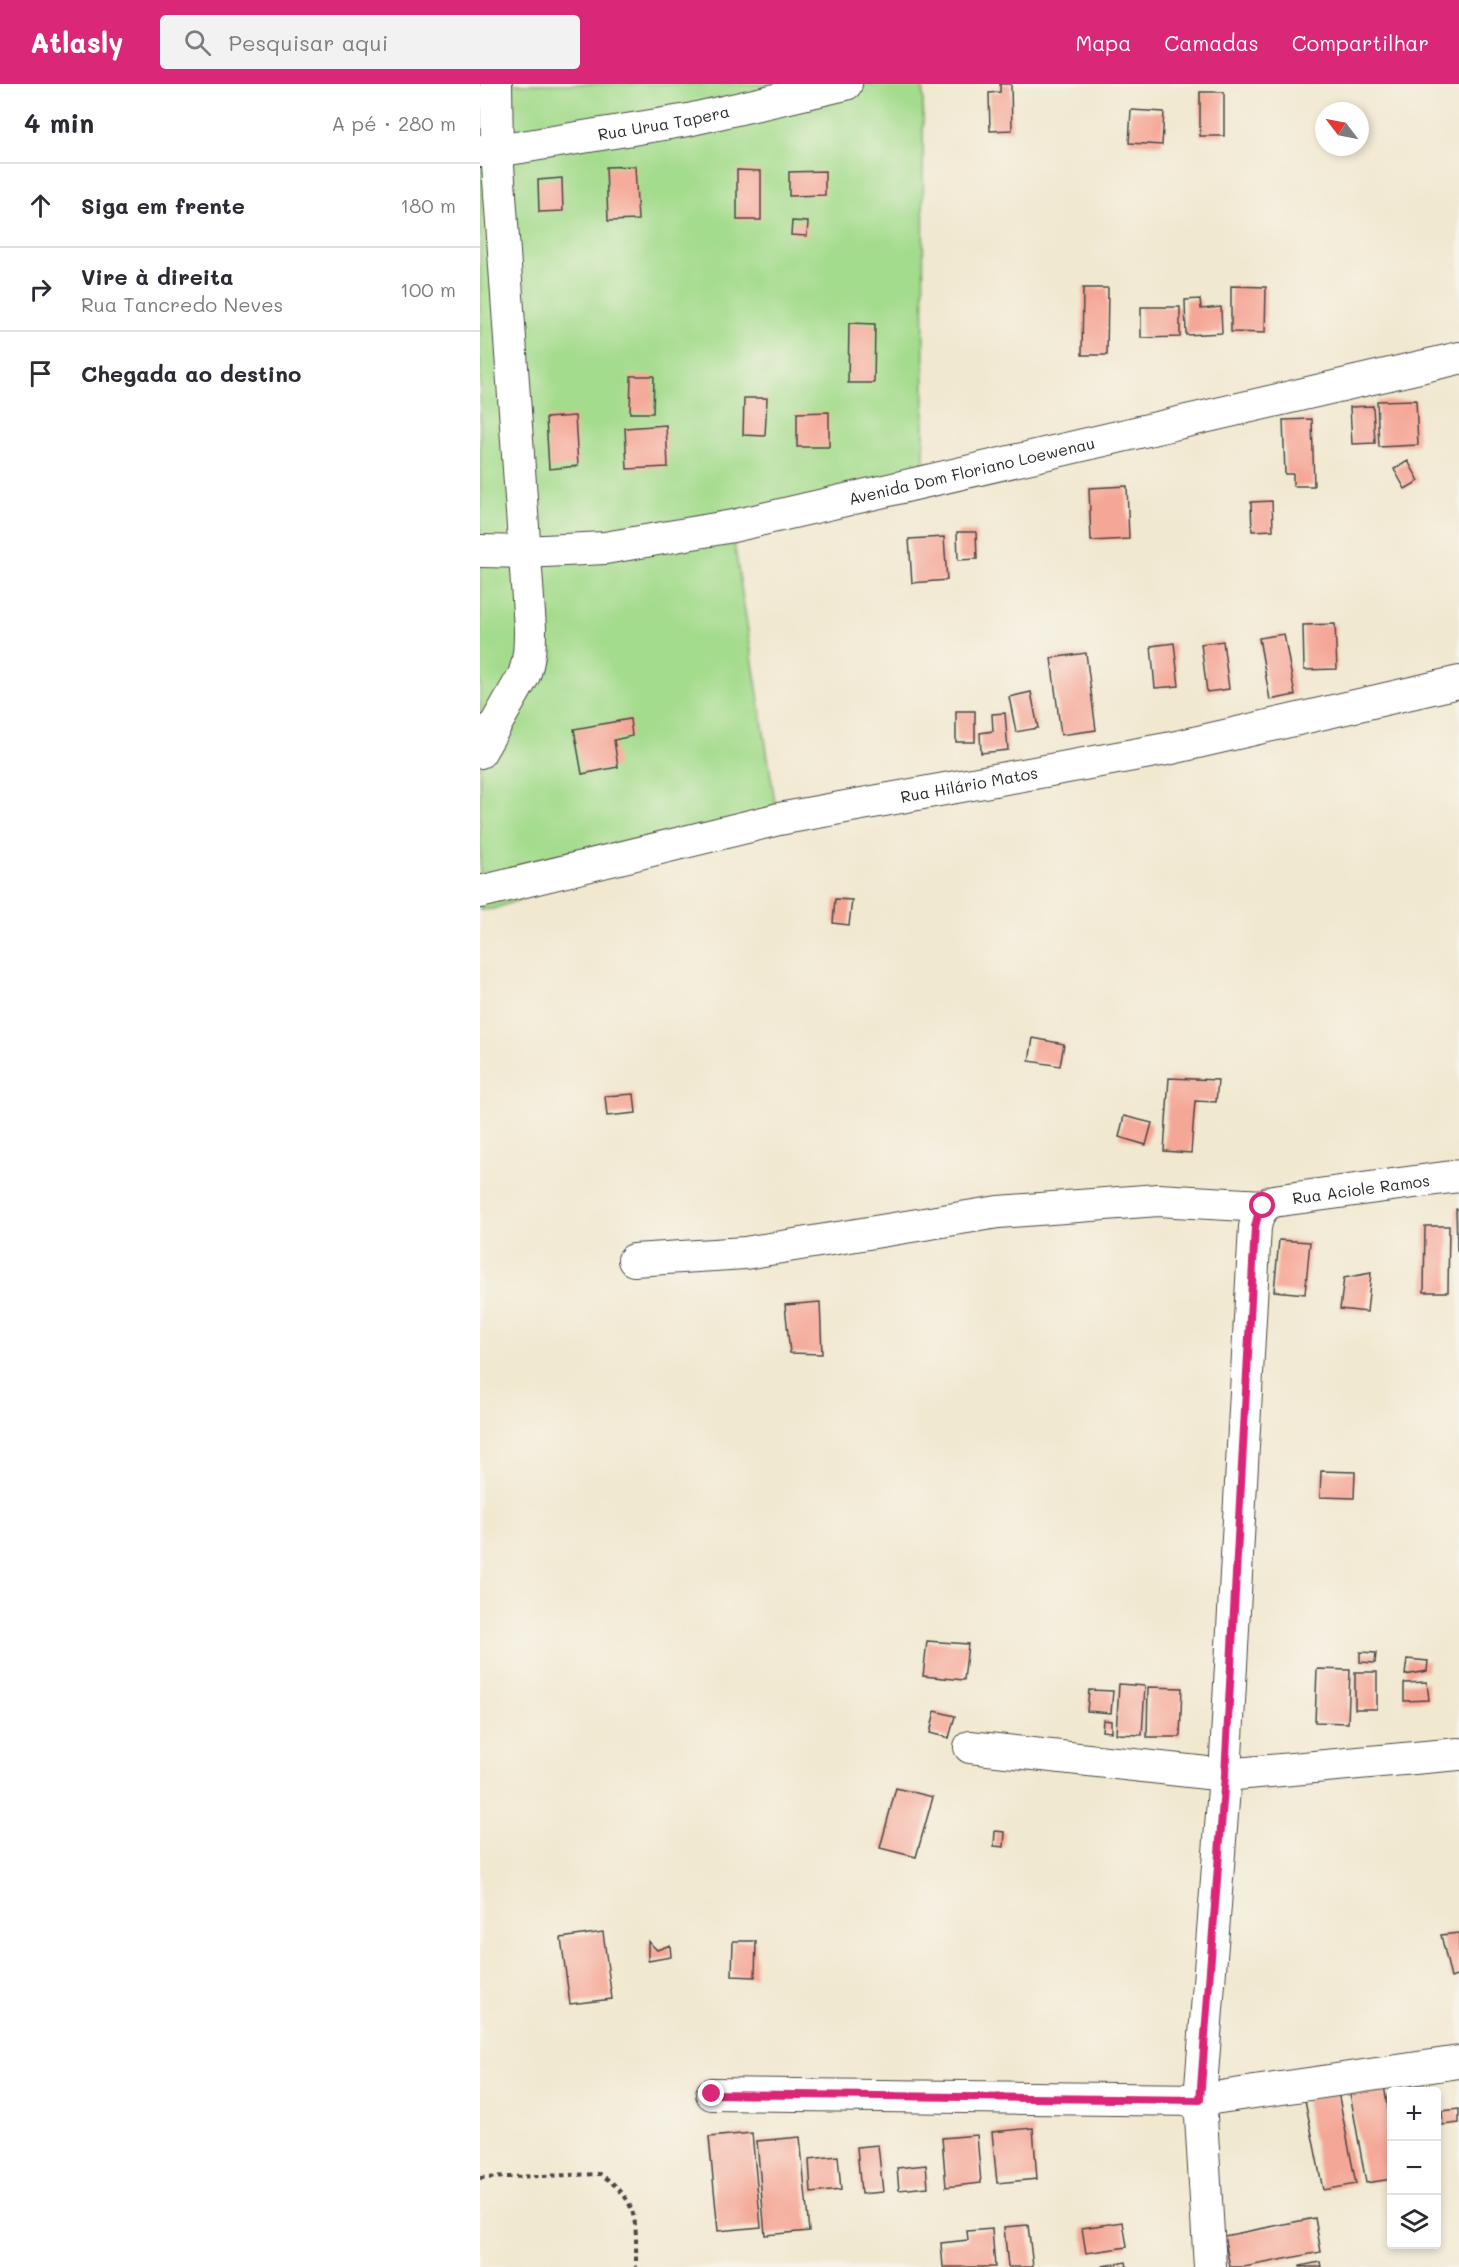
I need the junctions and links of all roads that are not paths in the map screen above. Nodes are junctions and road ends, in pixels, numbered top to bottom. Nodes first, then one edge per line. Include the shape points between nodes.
1 (496, 84) edge
2 (846, 84) edge
3 (489, 151) edge
4 (1459, 358) edge
5 (480, 551) edge
6 (524, 552) junction
7 (1459, 682) edge
8 (480, 752) edge
9 (482, 891) edge
10 (1459, 1176) edge
11 (1263, 1206) junction
12 (634, 1260) dead end
13 (970, 1747) dead end
14 (1459, 1754) edge
15 (1225, 1775) junction
16 (1459, 2062) edge
17 (712, 2094) dead end
18 (1200, 2100) junction
19 (1210, 2267) edge

1 - 3 street
2 - 3 street, Rua Urua Tapera via 688,120
3 - 6 street
4 - 6 street, Avenida Dom Floriano Loewenau via 733,526 605,548
5 - 6 street, Avenida Dom Floriano Loewenau
6 - 8 street via 529,662
7 - 9 street, Rua Hilário Matos via 1172,748 779,819
10 - 11 street, Rua Aciole Ramos via 1282,1199
11 - 12 street, Rua Aciole Ramos via 1158,1200 998,1212 745,1253
11 - 15 street via 1255,1227
13 - 15 street
14 - 15 street
15 - 18 street
16 - 18 street
17 - 18 street
18 - 19 street

